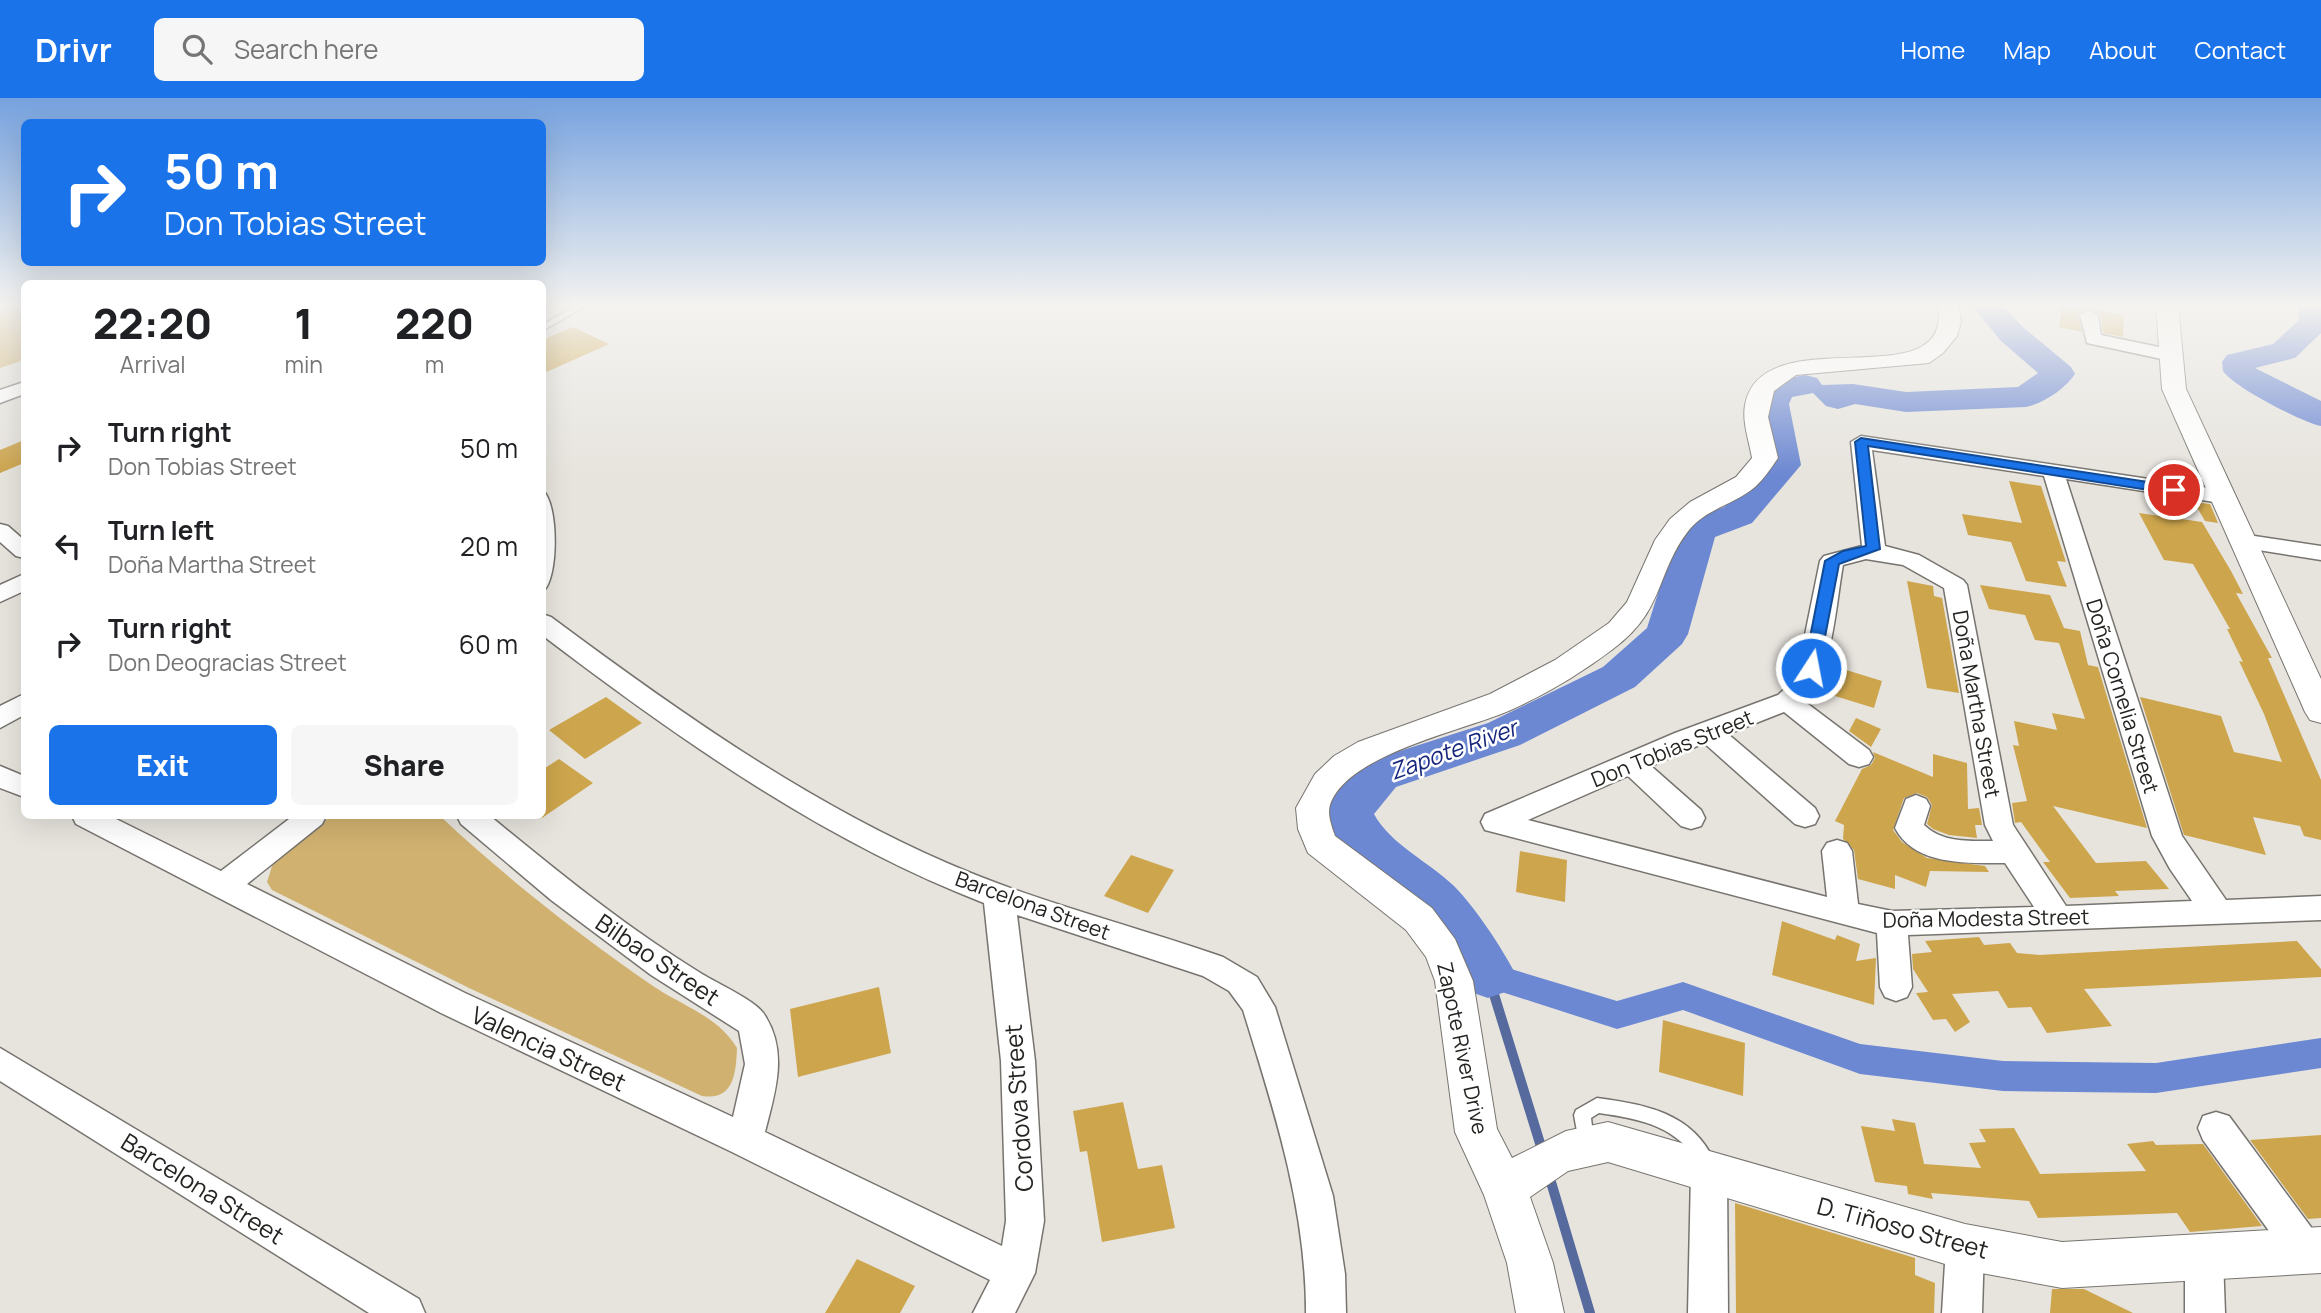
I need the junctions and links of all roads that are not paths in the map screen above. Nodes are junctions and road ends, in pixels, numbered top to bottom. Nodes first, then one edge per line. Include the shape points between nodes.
1 (1902, 362) edge
2 (2172, 362) edge
3 (21, 389) edge
4 (0, 397) edge
5 (1861, 442) joint
6 (2053, 471) junction
7 (2221, 496) junction
8 (546, 503) edge
9 (0, 531) edge
10 (2241, 541) junction
11 (21, 548) edge
12 (1874, 549) junction
13 (2321, 553) edge
14 (546, 568) edge
15 (21, 582) edge
16 (0, 595) edge
17 (546, 625) edge
18 (1787, 701) junction
19 (21, 706) edge
20 (2321, 712) edge
21 (0, 719) edge
22 (1708, 732) junction
23 (1859, 757) dead end
24 (1632, 764) junction
25 (0, 776) edge
26 (21, 786) edge
27 (1916, 806) dead end
28 (1805, 816) dead end
29 (1691, 818) dead end
30 (92, 819) edge
31 (308, 819) edge
32 (475, 819) edge
33 (1495, 822) joint
34 (1837, 850) dead end
35 (2012, 852) junction
36 (225, 886) junction
37 (999, 897) junction
38 (2321, 908) edge
39 (2216, 910) junction
40 (1844, 914) junction
41 (2058, 919) junction
42 (1892, 923) junction
43 (1896, 987) dead end
44 (0, 1063) edge
45 (2216, 1128) dead end
46 (745, 1140) junction
47 (1709, 1173) junction
48 (1515, 1181) junction
49 (1965, 1247) junction
50 (2313, 1250) edge
51 (2204, 1258) junction
52 (1016, 1273) junction
53 (405, 1313) edge
54 (993, 1313) edge
55 (1326, 1313) edge
56 (1540, 1313) edge
57 (1709, 1313) edge
58 (1962, 1313) edge
59 (2205, 1313) edge

1 - 48 street, Zapote River Drive via 1790,369 1776,376 1755,402 1765,458 1757,473 1680,524 1641,607 1604,642 1503,701 1352,760 1314,802 1320,844 1419,919 1442,950 1454,981 1476,1132
2 - 7 street via 2174,389
3 - 4 street
5 - 6 street
5 - 12 street
6 - 7 street
6 - 39 street, Doña Cornelia Street via 2166,836
7 - 10 street
8 - 14 lane via 550,547
9 - 11 street
10 - 13 street
10 - 20 street
12 - 18 street via 1832,561 1811,668 1802,688
12 - 35 street, Doña Martha Street via 1919,562 1955,586 1999,825
15 - 16 street
17 - 37 street, Barcelona Street via 637,695 803,802 900,854
18 - 22 street, Don Tobias Street
18 - 23 street
19 - 21 street
22 - 24 street, Don Tobias Street
22 - 28 street
24 - 29 street
24 - 33 street, Don Tobias Street
25 - 26 street
27 - 35 street via 1909,828 1928,845
30 - 36 street, Valencia Street
31 - 36 street
32 - 46 street, Bilbao Street via 662,966 751,1021 761,1035 765,1054
33 - 40 street, Doña Modesta Street
34 - 40 street
35 - 41 street, Doña Martha Street
36 - 46 street, Valencia Street via 453,1003
37 - 52 street, Cordova Street via 1018,1061 1026,1221
37 - 55 street, Barcelona Street via 1212,966 1231,973 1248,987 1259,1007 1307,1166 1322,1237
38 - 39 street, Doña Modesta Street
39 - 41 street, Doña Modesta Street
40 - 42 street, Doña Modesta Street
41 - 42 street, Doña Modesta Street
42 - 43 street
44 - 53 street, Barcelona Street
45 - 50 street
46 - 52 street, Valencia Street
47 - 48 street, D. Tiñoso Street via 1608,1142 1578,1147
47 - 49 street, D. Tiñoso Street
47 - 57 street
48 - 56 street, Zapote River Drive
49 - 51 street, D. Tiñoso Street via 2062,1265
49 - 58 street
50 - 51 street, D. Tiñoso Street
51 - 59 street
52 - 54 street, Cordova Street

